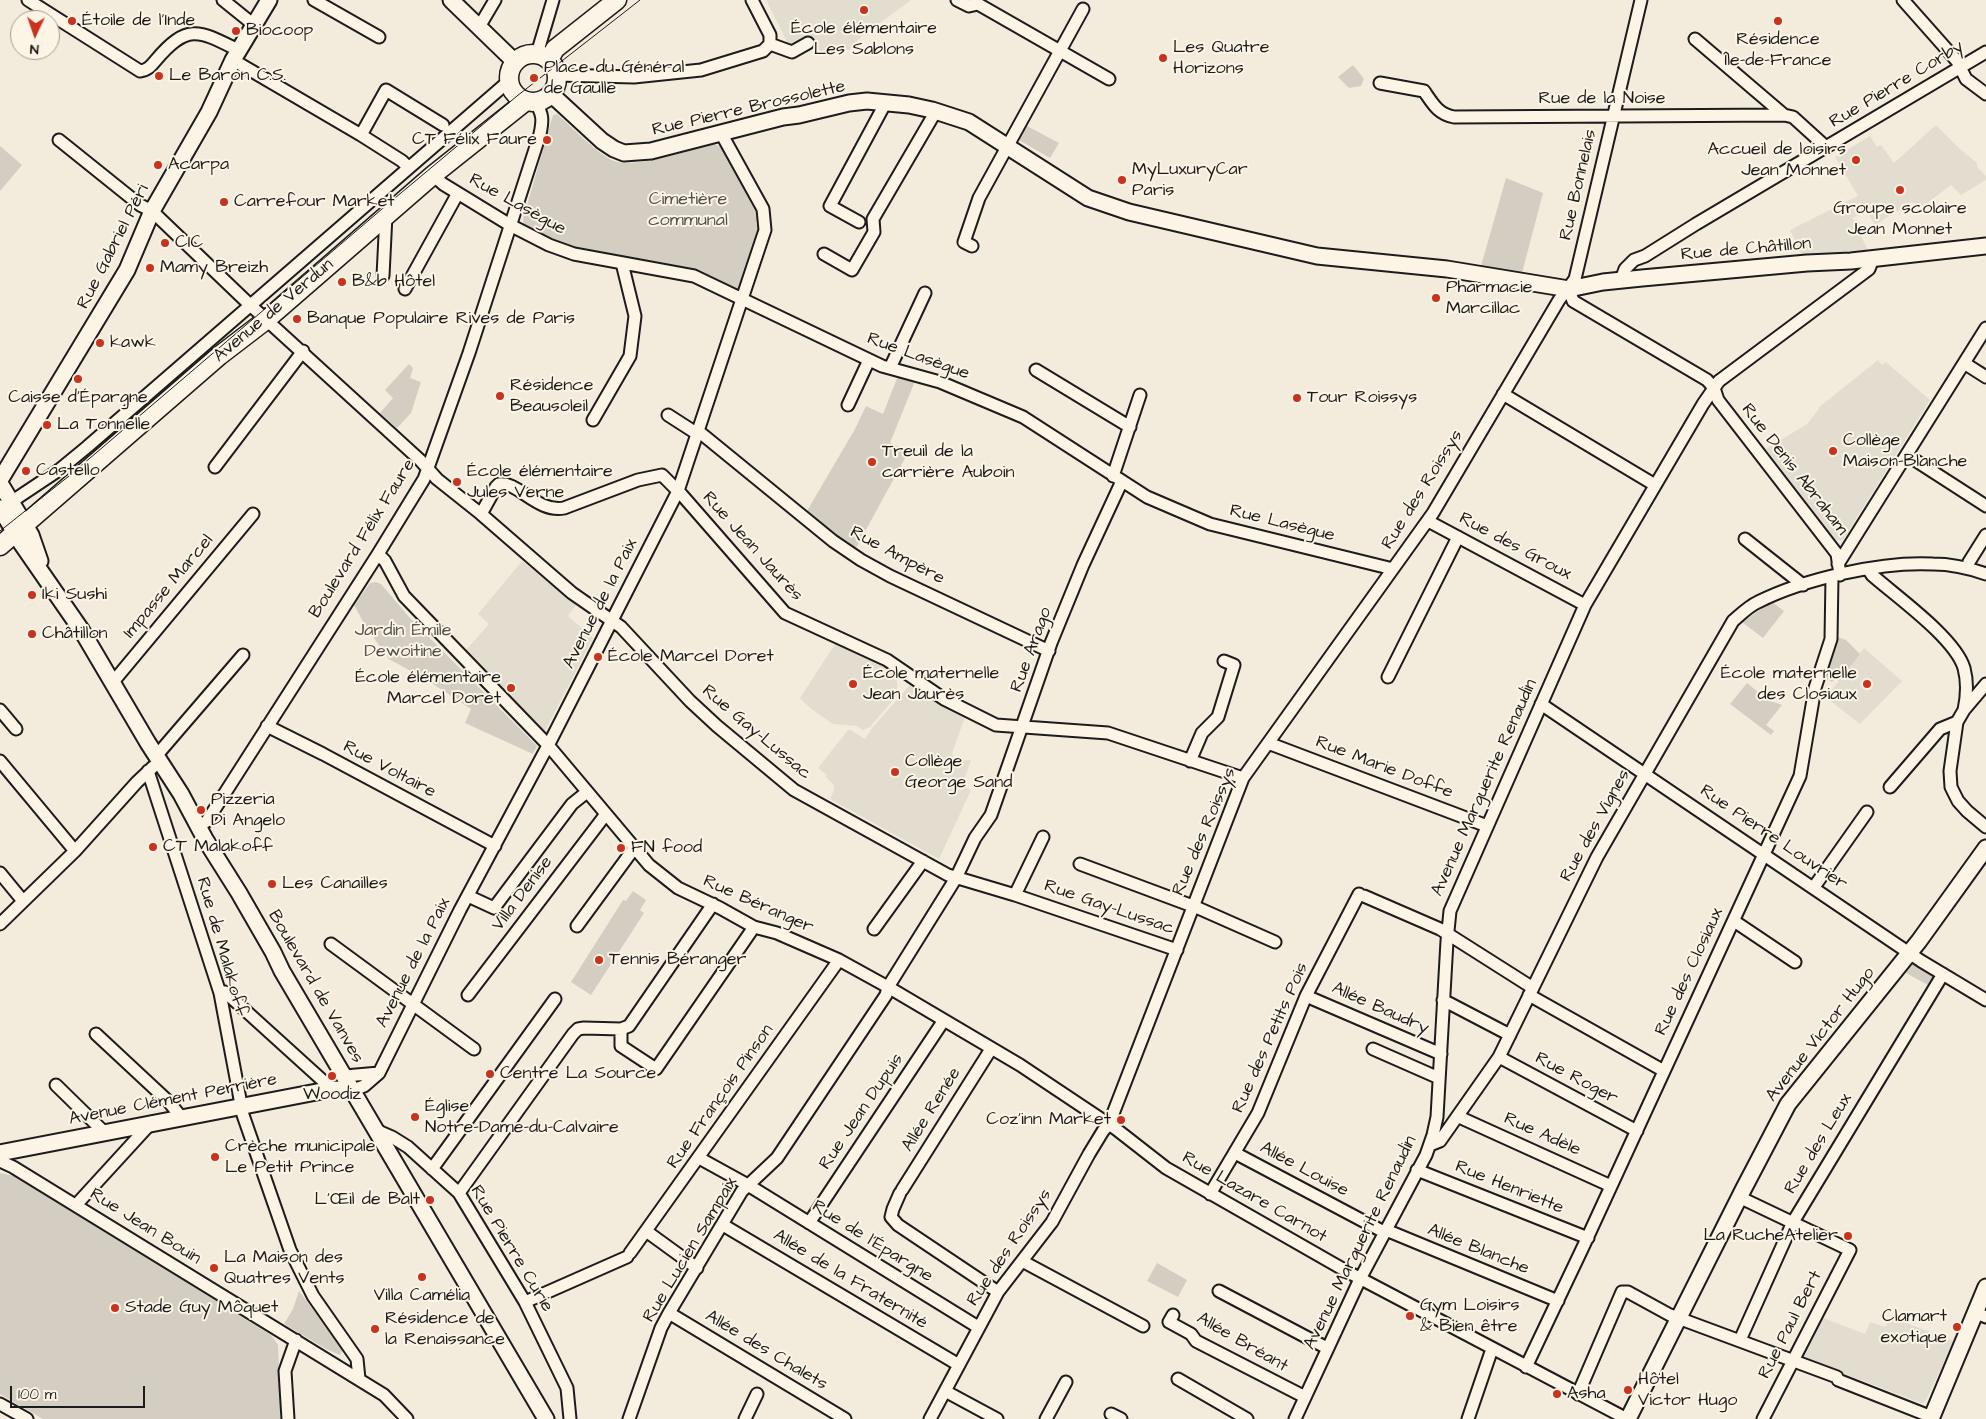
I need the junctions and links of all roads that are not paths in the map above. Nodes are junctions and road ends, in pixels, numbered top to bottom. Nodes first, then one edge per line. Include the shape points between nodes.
1 (29, 0) edge
2 (223, 0) edge
3 (314, 0) edge
4 (451, 0) edge
5 (495, 0) edge
6 (553, 0) edge
7 (617, 0) edge
8 (752, 0) edge
9 (957, 0) edge
10 (1641, 0) edge
11 (1903, 0) edge
12 (267, 1) edge
13 (1083, 9) dead end
14 (254, 25) junction
15 (479, 27) junction
16 (379, 37) dead end
17 (1695, 39) dead end
18 (808, 42) dead end
19 (770, 44) junction
20 (1061, 52) junction
21 (1986, 52) edge
22 (237, 55) junction
23 (515, 62) junction
24 (548, 63) junction
25 (1960, 68) junction
26 (1109, 79) dead end
27 (509, 81) junction
28 (1380, 83) dead end
29 (1986, 94) edge
30 (537, 99) junction
31 (886, 102) junction
32 (936, 111) junction
33 (1784, 115) junction
34 (1613, 116) junction
35 (443, 125) dead end
36 (721, 133) junction
37 (361, 135) junction
38 (59, 140) dead end
39 (1008, 146) junction
40 (1826, 147) junction
41 (408, 167) junction
42 (433, 175) junction
43 (458, 193) junction
44 (152, 211) junction
45 (386, 215) junction
46 (859, 222) dead end
47 (510, 225) junction
48 (972, 246) dead end
49 (1986, 246) edge
50 (824, 254) dead end
51 (1645, 256) junction
52 (1873, 258) junction
53 (622, 263) junction
54 (383, 276) dead end
55 (1642, 278) junction
56 (1621, 280) junction
57 (406, 289) dead end
58 (1569, 289) junction
59 (926, 293) dead end
60 (743, 300) junction
61 (249, 304) junction
62 (266, 320) junction
63 (1986, 328) edge
64 (303, 351) junction
65 (869, 360) junction
66 (1964, 363) junction
67 (890, 368) junction
68 (1036, 370) dead end
69 (1986, 377) edge
70 (1714, 388) junction
71 (1503, 394) junction
72 (1140, 395) dead end
73 (848, 405) dead end
74 (668, 415) dead end
75 (593, 420) dead end
76 (1130, 427) junction
77 (697, 432) junction
78 (1907, 454) junction
79 (215, 467) dead end
80 (428, 470) junction
81 (1117, 478) junction
82 (0, 482) edge
83 (1655, 485) junction
84 (678, 491) junction
85 (6, 505) edge
86 (1986, 506) edge
87 (253, 514) dead end
88 (481, 514) junction
89 (1428, 521) junction
90 (20, 529) junction
91 (1986, 535) edge
92 (1458, 537) junction
93 (1745, 539) dead end
94 (0, 546) edge
95 (378, 554) junction
96 (1967, 568) junction
97 (1393, 569) junction
98 (1868, 569) junction
99 (1837, 572) junction
100 (1986, 574) edge
101 (1803, 585) junction
102 (1585, 605) junction
103 (612, 621) junction
104 (1049, 651) junction
105 (243, 655) dead end
106 (1224, 662) dead end
107 (1388, 676) dead end
108 (113, 682) junction
109 (1986, 684) edge
110 (1541, 704) junction
111 (0, 710) edge
112 (1964, 710) junction
113 (1957, 722) junction
114 (267, 726) junction
115 (1023, 726) junction
116 (16, 729) dead end
117 (1268, 743) junction
118 (548, 745) junction
119 (159, 759) junction
120 (0, 761) edge
121 (1190, 761) junction
122 (146, 773) junction
123 (1645, 773) junction
124 (1243, 778) junction
125 (1890, 787) dead end
126 (587, 792) junction
127 (1867, 812) dead end
128 (606, 814) junction
129 (1487, 826) junction
130 (198, 827) junction
131 (1986, 827) edge
132 (1043, 837) dead end
133 (495, 846) junction
134 (635, 847) junction
135 (1986, 848) edge
136 (74, 851) junction
137 (1764, 854) junction
138 (923, 861) junction
139 (1080, 864) dead end
140 (0, 873) edge
141 (956, 878) junction
142 (1814, 887) junction
143 (1015, 895) junction
144 (468, 896) junction
145 (23, 901) junction
146 (713, 904) junction
147 (1193, 906) junction
148 (1734, 921) junction
149 (0, 924) edge
150 (577, 926) dead end
151 (754, 926) junction
152 (874, 929) dead end
153 (1447, 934) junction
154 (1275, 942) dead end
155 (331, 944) dead end
156 (1177, 950) junction
157 (1910, 953) junction
158 (839, 960) junction
159 (1795, 962) dead end
160 (1943, 974) junction
161 (888, 987) junction
162 (1531, 991) junction
163 (220, 993) junction
164 (468, 995) dead end
165 (1306, 996) junction
166 (555, 999) dead end
167 (1443, 1000) junction
168 (1986, 1000) edge
169 (413, 1004) junction
170 (944, 1020) junction
171 (621, 1029) junction
172 (96, 1034) dead end
173 (1510, 1035) junction
174 (474, 1048) dead end
175 (991, 1049) junction
176 (1373, 1049) dead end
177 (1440, 1054) junction
178 (1499, 1057) junction
179 (1664, 1071) junction
180 (379, 1073) junction
181 (345, 1076) junction
182 (1439, 1078) junction
183 (56, 1085) dead end
184 (332, 1089) junction
185 (353, 1090) junction
186 (241, 1106) junction
187 (181, 1117) junction
188 (1458, 1117) junction
189 (152, 1122) junction
190 (1109, 1124) junction
191 (376, 1130) junction
192 (104, 1132) junction
193 (1637, 1132) junction
194 (1430, 1145) junction
195 (0, 1153) edge
196 (1235, 1153) junction
197 (699, 1158) junction
198 (0, 1161) edge
199 (432, 1169) junction
200 (1417, 1170) junction
201 (748, 1185) junction
202 (1612, 1186) junction
203 (458, 1194) junction
204 (1210, 1194) junction
205 (1739, 1197) junction
206 (76, 1206) junction
207 (1793, 1222) junction
208 (809, 1223) junction
209 (723, 1225) junction
210 (646, 1231) junction
211 (1385, 1231) junction
212 (1588, 1238) junction
213 (1022, 1261) junction
214 (697, 1268) junction
215 (1360, 1279) junction
216 (1986, 1287) edge
217 (1219, 1291) dead end
218 (998, 1292) junction
219 (1558, 1301) junction
220 (525, 1302) junction
221 (669, 1313) junction
222 (1173, 1315) dead end
223 (1981, 1315) edge
224 (1679, 1317) junction
225 (1143, 1326) dead end
226 (978, 1327) junction
227 (296, 1340) junction
228 (1740, 1340) junction
229 (1327, 1348) junction
230 (1492, 1349) junction
231 (1793, 1360) junction
232 (958, 1365) junction
233 (1526, 1367) junction
234 (359, 1379) junction
235 (1178, 1379) dead end
236 (1066, 1382) dead end
237 (945, 1391) junction
238 (757, 1394) dead end
239 (1578, 1394) junction
240 (1305, 1398) junction
241 (0, 1404) edge
242 (1932, 1418) edge
243 (27, 1419) edge
244 (288, 1419) edge
245 (407, 1419) edge
246 (546, 1419) edge
247 (570, 1419) edge
248 (629, 1419) edge
249 (746, 1419) edge
250 (845, 1419) edge
251 (930, 1419) edge
252 (997, 1419) edge
253 (1046, 1419) edge
254 (1247, 1419) edge
255 (1295, 1419) edge
256 (1468, 1419) edge
257 (1627, 1419) edge
258 (1763, 1419) edge

1 - 22 street via 140,71 148,68 169,45 188,34 207,35
2 - 14 street
3 - 16 street
4 - 15 main road
5 - 15 street
6 - 24 street
7 - 24 main road via 555,49
8 - 19 street via 770,35
9 - 20 street via 969,6 978,4
10 - 34 street, Rue Bonnelais
11 - 25 street
12 - 14 main road, Rue Gabriel Péri
13 - 20 street
14 - 22 main road, Rue Gabriel Péri
15 - 23 main road
17 - 33 street
18 - 19 street via 792,52
19 - 24 street via 763,51 702,70 634,77
20 - 26 street
20 - 39 street
21 - 25 street, Rue Pierre Corby
22 - 37 street
22 - 44 main road, Rue Gabriel Péri via 209,112
23 - 24 main road via 529,54
23 - 27 main road
24 - 30 main road via 557,82
25 - 29 street via 1966,79
25 - 40 street, Rue Pierre Corby
27 - 30 main road via 517,96
27 - 41 street, Avenue de Verdun
28 - 34 street, Rue de la Noise via 1424,91 1439,111 1454,117
30 - 36 main road, Rue Pierre Brossolette via 624,153 651,151
30 - 42 main road, Avenue de Verdun
30 - 47 street, Boulevard Félix Faure via 543,120
31 - 32 main road, Rue Pierre Brossolette
31 - 36 main road, Rue Pierre Brossolette via 849,103
31 - 46 street via 830,206
32 - 39 main road, Rue Pierre Brossolette via 969,122
32 - 50 street via 873,219 874,232 852,270
33 - 34 street, Rue de la Noise
33 - 40 street via 1793,117
34 - 58 street, Rue Bonnelais via 1575,279
35 - 37 street via 386,90
36 - 60 street, Avenue de la Paix via 765,216 766,230
37 - 41 street
38 - 44 street, Rue Gay-Lussac via 140,205
39 - 48 street via 979,198 964,242
39 - 58 main road, Rue Pierre Brossolette via 1088,198 1129,212 1317,256 1446,269
40 - 51 street, Rue Pierre Corby
41 - 61 street, Avenue de Verdun
42 - 43 street, Rue Lasègue
42 - 45 main road, Avenue de Verdun
43 - 47 street, Rue Lasègue
43 - 57 street
44 - 61 street, Rue Gay-Lussac
44 - 82 main road, Rue Gabriel Péri via 127,270
45 - 54 street
45 - 62 main road, Avenue de Verdun
47 - 53 street, Rue Lasègue via 574,254
47 - 80 street, Boulevard Félix Faure
49 - 52 main road, Rue de Châtillon
51 - 55 street
51 - 56 street, Rue Pierre Corby via 1634,260 1625,269
52 - 55 main road, Rue de Châtillon
52 - 70 street, Avenue Marguerite Renaudin via 1869,269 1719,381
53 - 60 street, Rue Lasègue via 694,276
53 - 75 street via 635,316 630,356
55 - 56 main road, Rue de Châtillon
56 - 58 main road, Rue de Châtillon
58 - 70 street via 1573,301 1707,380
58 - 71 street, Rue des Roissys via 1559,300
59 - 67 street
60 - 65 street, Rue Lasègue
60 - 77 street, Avenue de la Paix
61 - 62 street, Rue Gay-Lussac
61 - 85 street, Avenue de Verdun via 87,447
62 - 64 street, Rue Gay-Lussac
62 - 90 main road, Avenue de Verdun via 219,356
63 - 66 street
64 - 79 street
64 - 80 street, Rue Gay-Lussac
65 - 67 street, Rue Lasègue
65 - 73 street
66 - 69 street
66 - 78 street
67 - 81 street, Rue Lasègue via 940,382 1023,417
68 - 76 street
70 - 83 street, Avenue Marguerite Renaudin
70 - 99 street, Rue Denis Abraham via 1718,400 1837,554
71 - 83 street
71 - 89 street, Rue des Roissys
72 - 76 street, Rue Arago
74 - 77 street, Rue Ampère
76 - 81 street, Rue Arago
77 - 84 street, Avenue de la Paix
77 - 104 street, Rue Ampère via 861,560
78 - 86 street
78 - 99 street
80 - 88 street, Rue Gay-Lussac
80 - 95 street, Boulevard Félix Faure
81 - 97 street, Rue Lasègue via 1147,497 1210,524
81 - 104 street, Rue Arago
82 - 85 main road, Boulevard de Vanves
83 - 102 street, Avenue Marguerite Renaudin
84 - 88 street, Rue Jean Jaurès via 662,475 638,480 555,510 503,483 496,487
84 - 103 street, Avenue de la Paix
84 - 115 street, Rue Jean Jaurès via 785,613 886,660 944,699 993,724
85 - 90 main road, Boulevard de Vanves
87 - 108 street, Impasse Marcel
88 - 103 street, Rue Gay-Lussac via 572,593
89 - 92 street, Rue des Groux
89 - 97 street, Rue des Roissys
90 - 94 main road, Avenue de Verdun
90 - 108 main road, Boulevard de Vanves via 46,578
91 - 96 street
92 - 102 street, Rue des Groux
92 - 107 street
93 - 101 street
95 - 114 street, Boulevard Félix Faure
95 - 118 street, Rue Béranger via 385,560 404,596
96 - 98 street, Rue des Vignes via 1932,564
96 - 100 street, Rue des Vignes
97 - 117 street, Rue des Roissys
98 - 99 street, Rue des Vignes
98 - 112 street via 1953,648 1964,669 1967,684
99 - 101 street, Rue des Vignes
99 - 137 street, Rue des Closiaux via 1831,638 1815,688 1800,776
101 - 123 street, Rue des Vignes via 1757,602 1733,621
102 - 110 street, Avenue Marguerite Renaudin
103 - 118 street, Avenue de la Paix
103 - 138 street, Rue Gay-Lussac via 690,701 794,790
104 - 115 street, Rue Arago
105 - 119 street
106 - 121 street via 1234,664 1218,717 1202,733
108 - 119 main road, Boulevard de Vanves
109 - 112 street
110 - 123 street, Rue Pierre Louvrier
110 - 129 street, Avenue Marguerite Renaudin
111 - 116 street
112 - 113 street
113 - 125 street via 1940,729
113 - 131 street via 1950,771 1952,787 1962,806
114 - 130 street, Boulevard Félix Faure via 207,821
114 - 133 street, Rue Voltaire
115 - 121 street, Rue Jean Jaurès via 1108,733
115 - 141 street, Rue Arago via 991,815 975,838
117 - 124 street, Rue des Roissys
117 - 129 street, Rue Marie Doffe
118 - 126 street, Rue Béranger
118 - 133 street, Avenue de la Paix
119 - 122 street
119 - 130 main road, Boulevard de Vanves
120 - 136 street
121 - 124 street, Rue Jean Jaurès
122 - 136 street
122 - 163 street, Rue de Malakoff
123 - 137 street, Rue Pierre Louvrier
123 - 162 street, Rue des Vignes via 1597,857
124 - 147 street, Rue des Roissys
126 - 128 street, Rue Béranger
126 - 144 street via 572,804 494,908
127 - 142 street
128 - 134 street, Rue Béranger
128 - 164 street, Villa Denise
129 - 153 street, Avenue Marguerite Renaudin via 1450,911
130 - 181 main road, Boulevard de Vanves
132 - 143 street
133 - 144 street, Avenue de la Paix
134 - 146 street, Rue Béranger via 649,864 678,888
134 - 150 street
135 - 157 main road, Avenue Victor Hugo
136 - 145 street
137 - 142 street, Rue Pierre Louvrier
137 - 148 street, Rue des Closiaux
138 - 141 street, Rue Gay-Lussac
138 - 152 street
139 - 147 street
140 - 145 street
141 - 143 street, Rue Gay-Lussac
141 - 161 street, Rue Arago
142 - 157 street, Rue Pierre Louvrier
143 - 156 street, Rue Gay-Lussac
144 - 169 street, Avenue de la Paix
145 - 149 street
146 - 151 street, Rue Béranger
146 - 171 street via 629,1026
147 - 154 street
147 - 156 street, Rue des Roissys
148 - 159 street
148 - 179 street, Rue des Closiaux
151 - 158 street, Rue Béranger
151 - 171 street via 656,1069 621,1046
153 - 162 street
153 - 165 street, Rue des Petits Pois via 1440,928 1362,895
153 - 167 street, Avenue Marguerite Renaudin
155 - 169 street
156 - 190 street, Rue des Roissys
157 - 160 street, Rue Pierre Louvrier
157 - 205 main road, Avenue Victor Hugo via 1788,1104
158 - 161 street, Rue Béranger
158 - 197 street, Rue François Pinson
160 - 168 street, Rue Pierre Louvrier
160 - 207 street, Rue des Leux
161 - 170 street, Rue Béranger
161 - 201 street, Rue Lucien Sampaix via 886,995 777,1158
162 - 173 street, Rue des Vignes
162 - 179 street
163 - 184 street via 225,992
163 - 186 street, Rue de Malakoff
165 - 177 street, Allée Baudry
165 - 196 street, Rue des Petits Pois via 1258,1113
166 - 199 street
167 - 173 street
167 - 177 street, Avenue Marguerite Renaudin
169 - 174 street
169 - 180 street, Avenue de la Paix
170 - 175 street, Rue Béranger
170 - 208 street, Rue Jean Dupuis
171 - 203 street via 584,1028 573,1034
172 - 187 street
173 - 178 street, Rue des Vignes
175 - 190 street, Rue Béranger
175 - 218 street, Allée Renée via 901,1192 891,1217 898,1225
176 - 182 street
177 - 182 street, Avenue Marguerite Renaudin
178 - 188 street, Rue des Vignes
178 - 193 street, Rue Roger
179 - 193 street, Rue des Closiaux
180 - 181 street
180 - 185 street, Avenue de la Paix via 364,1086
181 - 185 main road, Boulevard de Vanves
182 - 194 street, Avenue Marguerite Renaudin via 1437,1117
183 - 192 street
184 - 185 main road, Avenue Clément Perrière
184 - 186 main road, Avenue Clément Perrière
185 - 191 main road, Boulevard de Vanves
186 - 187 main road, Avenue Clément Perrière
186 - 234 street, Rue de Malakoff via 290,1250 313,1296 357,1359
187 - 189 main road, Avenue Clément Perrière
188 - 194 street, Rue des Vignes via 1440,1141
188 - 202 street, Rue Adèle
189 - 192 main road, Avenue Clément Perrière
189 - 206 street
190 - 204 street, Rue Lazare Carnot via 1166,1168
190 - 213 street, Rue des Roissys via 1102,1131 1052,1222
191 - 199 street, Rue Pierre Curie via 408,1147
191 - 246 main road, Boulevard de Vanves
192 - 195 main road, Avenue Clément Perrière
193 - 202 street, Rue des Closiaux
194 - 200 street, Avenue Marguerite Renaudin
196 - 204 street, Rue des Petits Pois
196 - 211 street, Allée Louise
197 - 201 street, Rue de l'Épargne
197 - 210 street, Rue François Pinson
198 - 206 street, Rue Jean Bouin
199 - 203 street, Rue Pierre Curie
200 - 211 street, Avenue Marguerite Renaudin
200 - 212 street, Rue Henriette
201 - 208 street, Rue de l'Épargne
201 - 209 street, Rue Lucien Sampaix
202 - 212 street, Rue des Closiaux
203 - 220 street, Rue Pierre Curie
204 - 215 street, Rue Lazare Carnot
205 - 207 street, Rue Paul Bert
205 - 224 main road, Avenue Victor Hugo
206 - 227 street, Rue Jean Bouin
207 - 228 street, Rue des Leux
207 - 231 street, Rue Paul Bert via 1850,1250
208 - 226 street, Rue de l'Épargne
209 - 214 street, Rue Lucien Sampaix
209 - 232 street, Allée de la Fraternité
210 - 214 street
210 - 220 street, Rue François Pinson via 628,1255
211 - 215 street, Avenue Marguerite Renaudin
211 - 219 street, Allée Blanche
212 - 219 street, Rue des Closiaux
213 - 218 street, Rue des Roissys
213 - 225 street
214 - 221 street, Rue Lucien Sampaix
215 - 229 street, Avenue Marguerite Renaudin
215 - 230 street, Rue Lazare Carnot
216 - 223 main road
217 - 229 street
218 - 226 street, Rue des Roissys
219 - 233 street, Rue des Closiaux
220 - 247 street, Rue Pierre Curie via 567,1388
221 - 248 street, Rue Lucien Sampaix
221 - 250 street, Allée des Chalets
222 - 240 street, Allée Bréant via 1169,1322 1191,1334 1196,1341
223 - 242 main road
224 - 228 street
224 - 239 street via 1622,1292
224 - 257 main road, Avenue Victor Hugo
226 - 232 street, Rue des Roissys
227 - 234 street, Rue Jean Bouin
227 - 244 street via 285,1371
228 - 231 street
229 - 240 street, Avenue Marguerite Renaudin
230 - 233 street, Rue Lazare Carnot
230 - 256 street
231 - 242 street
231 - 258 street, Rue Paul Bert
232 - 237 street, Rue des Roissys
233 - 239 street, Rue Lazare Carnot
234 - 245 street, Rue Jean Bouin via 384,1395
235 - 254 street
236 - 253 street
237 - 251 street, Rue des Roissys
237 - 252 street
238 - 249 street
239 - 257 street, Rue Lazare Carnot
240 - 255 street, Avenue Marguerite Renaudin
241 - 243 street

